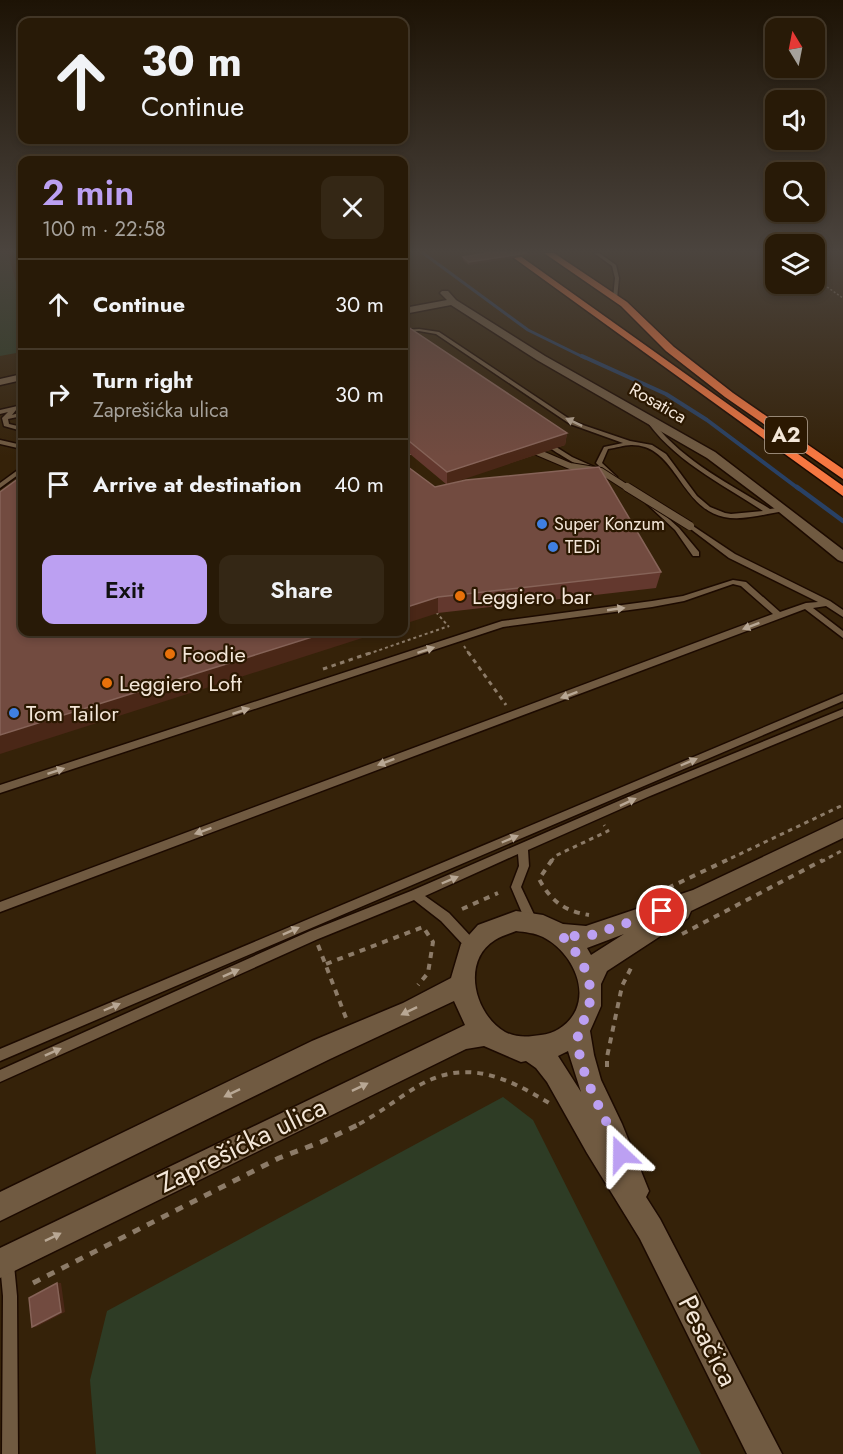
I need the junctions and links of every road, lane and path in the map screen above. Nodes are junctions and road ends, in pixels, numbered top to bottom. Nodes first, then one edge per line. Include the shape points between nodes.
1 (484, 321) edge
2 (605, 321) edge
3 (640, 321) edge
4 (408, 331) edge
5 (18, 378) edge
6 (0, 382) edge
7 (18, 387) edge
8 (0, 390) edge
9 (18, 408) edge
10 (14, 409) junction
11 (0, 412) edge
12 (18, 415) edge
13 (647, 417) junction
14 (2, 418) edge
15 (18, 428) edge
16 (542, 441) edge
17 (0, 442) edge
18 (629, 443) junction
19 (18, 446) edge
20 (529, 447) edge
21 (417, 451) edge
22 (408, 453) edge
23 (601, 471) junction
24 (18, 472) edge
25 (843, 475) edge
26 (0, 486) edge
27 (843, 492) edge
28 (784, 509) junction
29 (768, 511) junction
30 (696, 554) dead end
31 (843, 557) edge
32 (827, 603) junction
33 (806, 606) junction
34 (429, 607) edge
35 (843, 614) edge
36 (779, 615) junction
37 (843, 636) edge
38 (459, 639) junction
39 (843, 697) edge
40 (843, 712) edge
41 (513, 715) junction
42 (0, 789) edge
43 (843, 805) edge
44 (843, 828) edge
45 (608, 831) dead end
46 (523, 849) junction
47 (843, 850) edge
48 (659, 892) dead end
49 (498, 893) dead end
50 (415, 895) junction
51 (698, 898) junction
52 (0, 907) edge
53 (462, 909) dead end
54 (597, 915) dead end
55 (532, 922) junction
56 (423, 927) dead end
57 (314, 935) junction
58 (561, 935) junction
59 (677, 937) dead end
60 (472, 945) junction
61 (636, 961) dead end
62 (326, 964) junction
63 (590, 982) junction
64 (462, 985) junction
65 (346, 1020) dead end
66 (578, 1027) junction
67 (486, 1033) junction
68 (531, 1050) junction
69 (0, 1055) edge
70 (608, 1071) dead end
71 (0, 1076) edge
72 (553, 1105) dead end
73 (0, 1207) edge
74 (650, 1228) junction
75 (3, 1261) edge
76 (33, 1283) dead end
77 (10, 1454) edge
78 (765, 1454) edge

1 - 13 street, Rosatica
2 - 27 highway, A2
3 - 25 highway, A2 via 729,395
18 -> 4 lane via 572,423 437,333
5 - 6 street
7 - 8 street
9 - 10 lane
10 - 11 lane
10 - 14 lane
12 - 14 lane
13 - 28 street, Rosatica via 711,455
13 - 29 lane via 651,426 675,448
14 - 15 lane via 6,425
16 - 23 lane, bridge
17 - 19 lane
18 - 29 lane via 659,451 709,510 724,515
18 - 30 lane via 606,448 599,463 669,521
20 - 23 lane, bridge via 552,460
21 - 22 path
23 - 32 lane, bridge via 732,556
24 - 26 lane
28 - 29 lane
28 - 31 street, Rosatica
32 - 33 lane
32 - 35 lane
33 - 36 lane
33 - 37 lane
34 - 38 path
38 -> 36 lane via 502,624 652,604 733,582 743,584
36 -> 41 lane
38 - 41 path
42 -> 38 lane
69 -> 39 lane
46 -> 40 lane
41 -> 52 lane
43 - 48 path
44 - 51 street
45 - 54 path via 555,856 539,879 555,903 575,913
50 -> 46 lane
46 - 55 lane via 524,866 516,887
47 - 59 path
49 - 53 path
50 - 57 lane
50 - 60 lane
51 - 58 street via 586,937
51 - 63 street via 600,963
55 - 58 street
55 - 60 street via 501,924
56 - 62 path
57 - 62 path
71 -> 57 lane
58 - 63 street via 575,948
60 - 64 street via 462,969
61 - 70 path via 622,987 607,1057
62 - 65 path
63 - 66 street via 590,1000
64 - 67 street via 465,1002
64 -> 73 street
66 - 68 street via 559,1044
66 - 74 street, Pesačica via 579,1053 594,1095
67 - 68 street via 503,1044
75 -> 67 street, Zaprešićka ulica via 464,1037
68 - 74 street, Pesačica via 556,1073
72 - 76 path via 519,1086 475,1070 439,1075 363,1121 279,1158
74 - 78 street, Pesačica
75 - 77 lane via 10,1296

